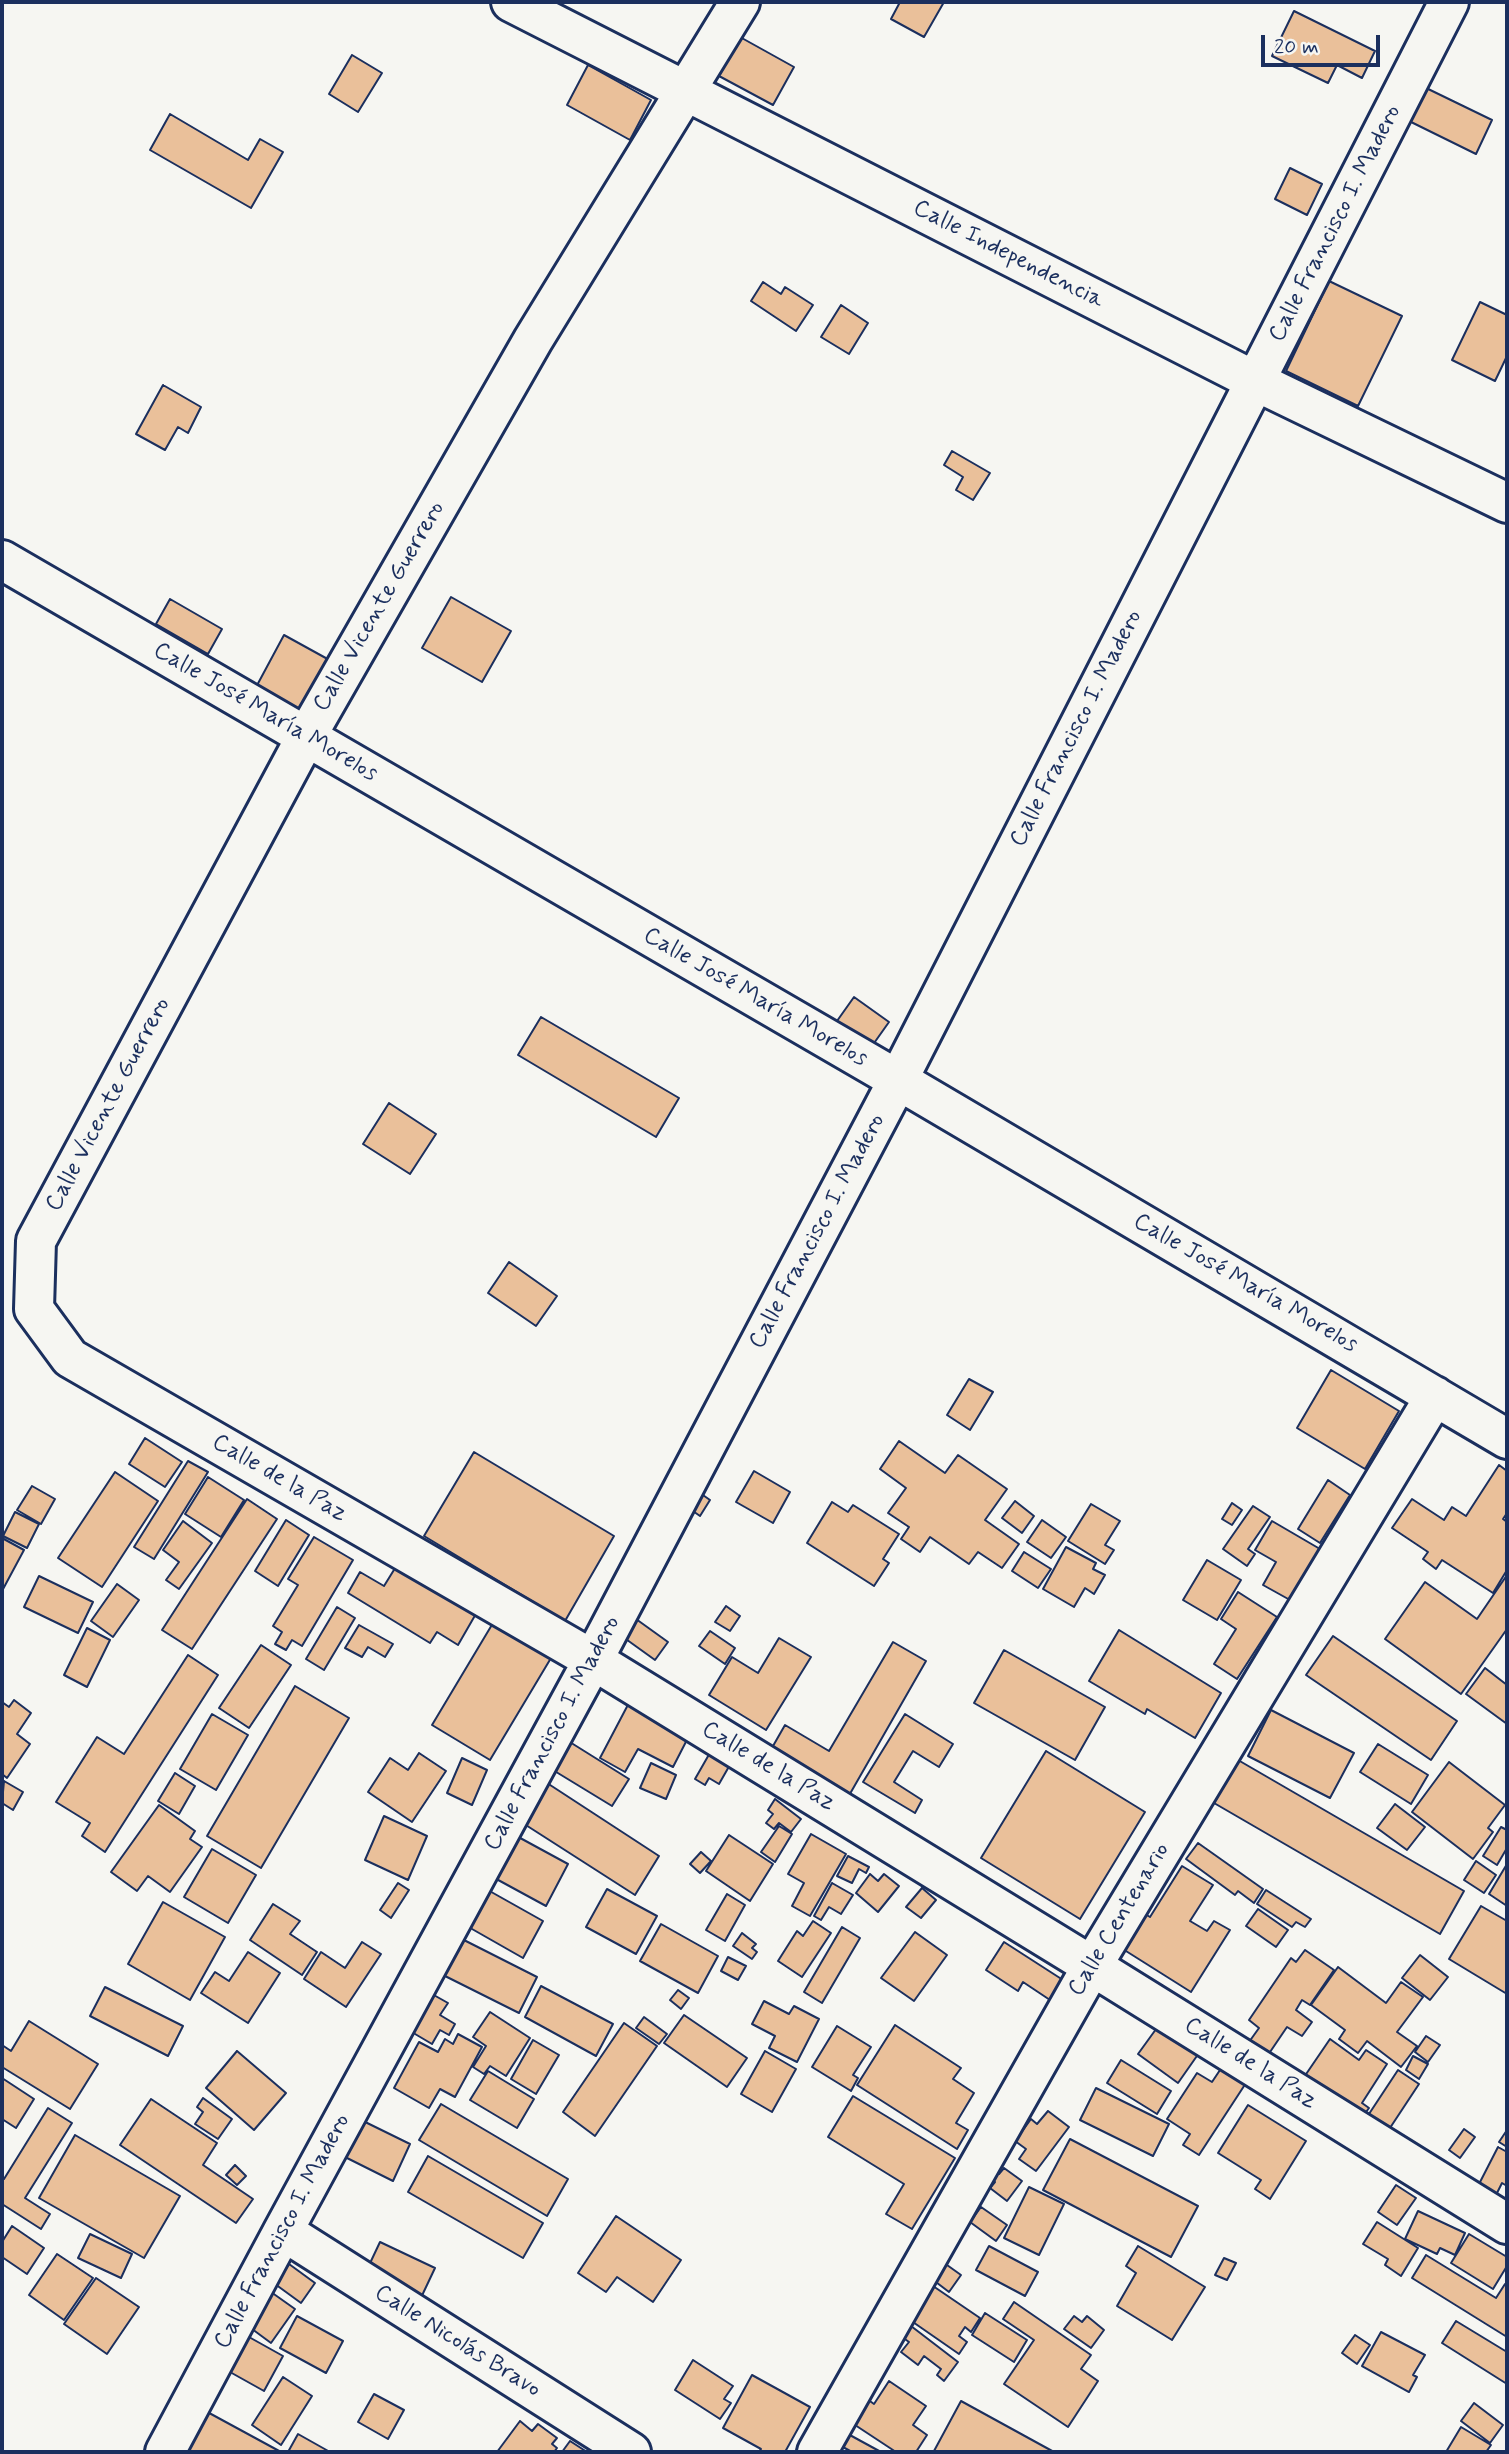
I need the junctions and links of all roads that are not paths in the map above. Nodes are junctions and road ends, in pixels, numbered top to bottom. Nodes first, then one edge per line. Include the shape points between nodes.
1 (511, 2) edge
2 (740, 2) edge
3 (1449, 2) edge
4 (687, 91) junction
5 (1255, 381) junction
6 (1507, 503) edge
7 (2, 560) edge
8 (306, 737) junction
9 (898, 1080) junction
10 (34, 1309) joint
11 (1435, 1396) junction
12 (1507, 1439) edge
13 (593, 1660) junction
14 (1093, 1966) junction
15 (1507, 2224) edge
16 (283, 2231) junction
17 (165, 2452) edge
18 (632, 2452) edge
19 (817, 2452) edge

1 - 4 street, Calle Independencia
2 - 4 street, Calle Vicente Guerrero
3 - 5 street, Calle Francisco I. Madero
4 - 5 street, Calle Independencia
4 - 8 street, Calle Vicente Guerrero via 533,340
5 - 6 street, Calle Independencia
5 - 9 street, Calle Francisco I. Madero
7 - 8 street, Calle José María Morelos
8 - 9 street, Calle José María Morelos
8 - 10 street, Calle Vicente Guerrero via 36,1241
9 - 11 street, Calle José María Morelos
9 - 13 street, Calle Francisco I. Madero
10 - 13 street, Calle de la Paz via 70,1359
11 - 12 street, Calle José María Morelos
11 - 14 street, Calle Centenario
13 - 14 street, Calle de la Paz
13 - 16 street, Calle Francisco I. Madero
14 - 15 street, Calle de la Paz
14 - 19 street, Calle Centenario
16 - 17 street, Calle Francisco I. Madero
16 - 18 street, Calle Nicolás Bravo

